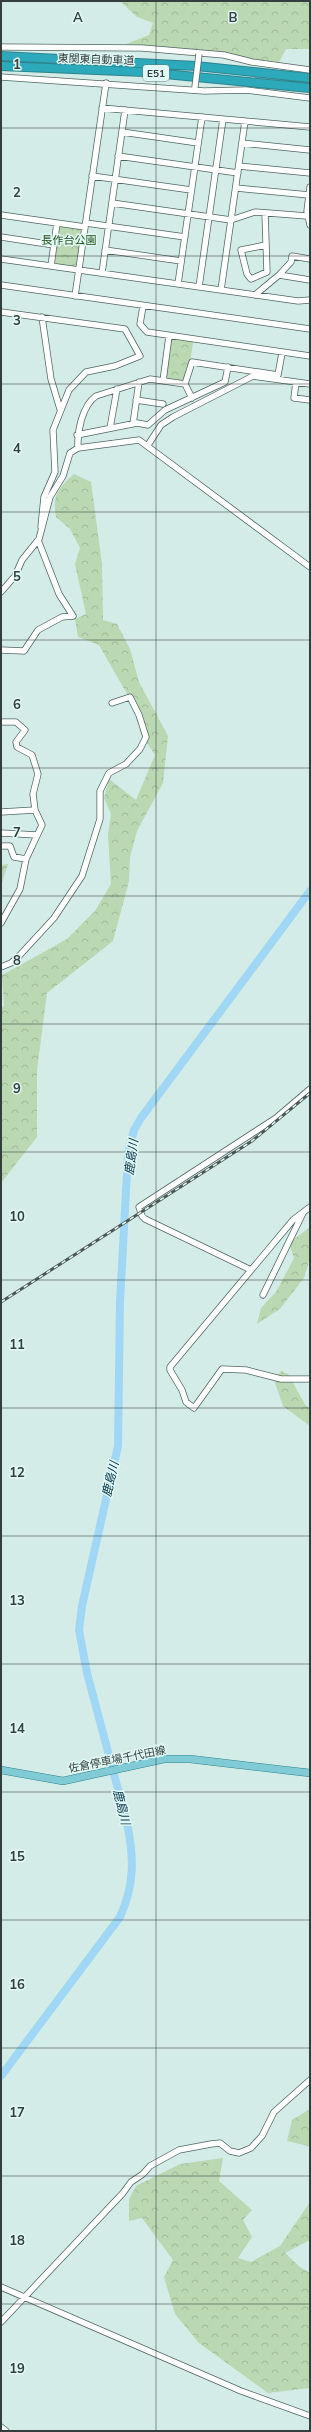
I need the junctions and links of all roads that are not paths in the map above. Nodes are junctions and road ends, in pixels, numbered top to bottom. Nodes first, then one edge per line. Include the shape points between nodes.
1 (1, 47) edge
2 (199, 54) junction
3 (1, 56) edge
4 (1, 66) edge
5 (310, 70) edge
6 (1, 77) edge
7 (310, 78) edge
8 (106, 83) junction
9 (195, 88) junction
10 (310, 88) edge
11 (310, 98) edge
12 (102, 108) junction
13 (125, 110) junction
14 (202, 117) junction
15 (223, 119) junction
16 (245, 121) junction
17 (310, 127) edge
18 (122, 132) junction
19 (198, 143) junction
20 (242, 143) junction
21 (310, 150) edge
22 (118, 156) junction
23 (195, 166) junction
24 (239, 166) junction
25 (216, 170) junction
26 (238, 173) junction
27 (310, 173) edge
28 (92, 176) junction
29 (115, 179) junction
30 (310, 187) edge
31 (236, 188) junction
32 (191, 190) junction
33 (309, 195) junction
34 (112, 203) junction
35 (265, 213) junction
36 (188, 214) junction
37 (1, 215) edge
38 (307, 216) junction
39 (209, 217) junction
40 (231, 220) junction
41 (57, 223) junction
42 (85, 225) junction
43 (310, 225) edge
44 (108, 226) junction
45 (1, 237) edge
46 (185, 237) junction
47 (54, 245) junction
48 (266, 245) junction
49 (105, 250) junction
50 (1, 259) edge
51 (310, 259) edge
52 (181, 261) junction
53 (51, 266) junction
54 (79, 270) junction
55 (102, 273) junction
56 (280, 275) junction
57 (310, 280) edge
58 (178, 284) junction
59 (1, 286) edge
60 (199, 287) junction
61 (221, 290) junction
62 (255, 295) junction
63 (75, 296) junction
64 (310, 300) edge
65 (143, 306) junction
66 (1, 312) edge
67 (42, 317) junction
68 (310, 330) edge
69 (169, 336) junction
70 (282, 353) junction
71 (310, 356) edge
72 (228, 367) junction
73 (163, 381) junction
74 (139, 382) junction
75 (296, 382) junction
76 (185, 384) junction
77 (310, 384) edge
78 (117, 389) junction
79 (192, 398) junction
80 (136, 400) junction
81 (310, 400) edge
82 (163, 404) dead end
83 (60, 409) junction
84 (133, 424) junction
85 (110, 428) junction
86 (77, 435) junction
87 (148, 445) junction
88 (78, 448) junction
89 (42, 531) junction
90 (38, 540) junction
91 (310, 567) edge
92 (1, 592) edge
93 (1, 650) edge
94 (112, 703) dead end
95 (1, 722) edge
96 (35, 810) junction
97 (1, 812) edge
98 (1, 833) edge
99 (37, 835) junction
100 (1, 846) edge
101 (26, 859) junction
102 (1, 923) edge
103 (1, 967) edge
104 (310, 1089) edge
105 (310, 1207) edge
106 (303, 1213) junction
107 (251, 1270) junction
108 (263, 1295) dead end
109 (310, 1378) edge
110 (1, 1770) edge
111 (310, 1773) edge
112 (310, 2080) edge
113 (1, 2287) edge
114 (24, 2297) junction
115 (1, 2322) edge
116 (310, 2416) edge
117 (1, 2427) edge
118 (6, 2431) edge

1 - 2 street via 142,48
2 - 5 street via 224,55 252,62
2 - 9 street, bridge
3 - 7 highway, 東関東自動車道 / E51 via 196,66
4 - 10 highway, 東関東自動車道 / E51 via 144,72
6 - 8 street
8 - 9 street
8 - 12 street
9 - 11 street via 246,90
12 - 13 street
12 - 28 street
13 - 14 street
13 - 18 street
14 - 15 street
14 - 19 street
15 - 16 street
15 - 25 street
16 - 17 street
16 - 20 street
18 - 19 street
18 - 22 street
19 - 23 street
20 - 21 street
20 - 24 street
22 - 23 street
22 - 29 street
23 - 25 street
23 - 32 street
24 - 26 street
24 - 27 street
25 - 26 street
25 - 39 street
26 - 31 street
28 - 29 street
28 - 42 street
29 - 32 street
29 - 34 street
30 - 33 street
31 - 33 street
31 - 40 street
32 - 36 street
33 - 38 street
34 - 36 street
34 - 44 street
35 - 38 street
35 - 40 street via 255,212
35 - 48 street
36 - 39 street
36 - 46 street
37 - 41 street
38 - 43 street
39 - 40 street
39 - 60 street
40 - 61 street
41 - 42 street
41 - 47 street
42 - 44 street
42 - 54 street
44 - 46 street
44 - 49 street
45 - 47 street
46 - 52 street
47 - 53 street
48 - 48 street via 267,272 251,279 247,274 241,250
49 - 52 street
49 - 55 street
50 - 53 street
51 - 56 street via 292,256 291,262
52 - 58 street
53 - 54 street
54 - 55 street
54 - 63 street
55 - 58 street
56 - 57 street
56 - 62 street
58 - 60 street
59 - 63 street
60 - 61 street
61 - 62 street
62 - 64 street via 298,301
63 - 65 street
65 - 68 street
65 - 69 street via 140,324 147,332
66 - 67 street
67 - 83 street via 51,379
67 - 83 street via 124,329 140,356 115,366 86,372 69,390
69 - 70 street
69 - 73 street
70 - 71 street
70 - 72 street via 278,375
72 - 76 street via 192,362
72 - 79 street via 225,382
73 - 74 street via 150,379
73 - 76 street
74 - 78 street
74 - 80 street
75 - 77 street
75 - 81 street via 294,398
75 - 87 street via 253,376 172,417 161,425
76 - 79 street
78 - 85 street
78 - 86 street via 89,401
79 - 84 street via 166,410 148,425
80 - 82 street
80 - 84 street
83 - 89 street via 53,430 55,472 44,497 40,526
84 - 85 street
85 - 86 street
86 - 88 street
87 - 88 street via 139,440
87 - 91 street
88 - 89 street via 70,453 63,476 50,497
89 - 90 street
90 - 92 street via 22,560 12,580
90 - 93 street via 59,594 73,616 62,617 38,630 24,651
94 - 103 street via 130,697 146,737 140,749 126,764 109,773 100,791 100,819 82,876 54,918 19,956
95 - 96 street via 16,722 25,730 16,742 17,747 32,755 38,774 33,794
96 - 97 street
96 - 99 street via 42,826
98 - 99 street
99 - 101 street
100 - 101 street via 10,846 14,857
101 - 102 street via 20,889
104 - 107 street via 276,1118 139,1207 146,1220
105 - 106 street
106 - 107 street via 293,1220
106 - 108 street
107 - 109 street via 170,1367 186,1402 194,1408 222,1368 246,1370 281,1379
110 - 111 main road, 佐倉停車場千代田線 via 63,1781 164,1759 190,1759
112 - 114 street via 274,2112 262,2136 245,2152 235,2153 220,2143 211,2144 180,2150 150,2166 131,2182
113 - 114 street
114 - 115 street
114 - 116 street via 241,2391
117 - 118 street

